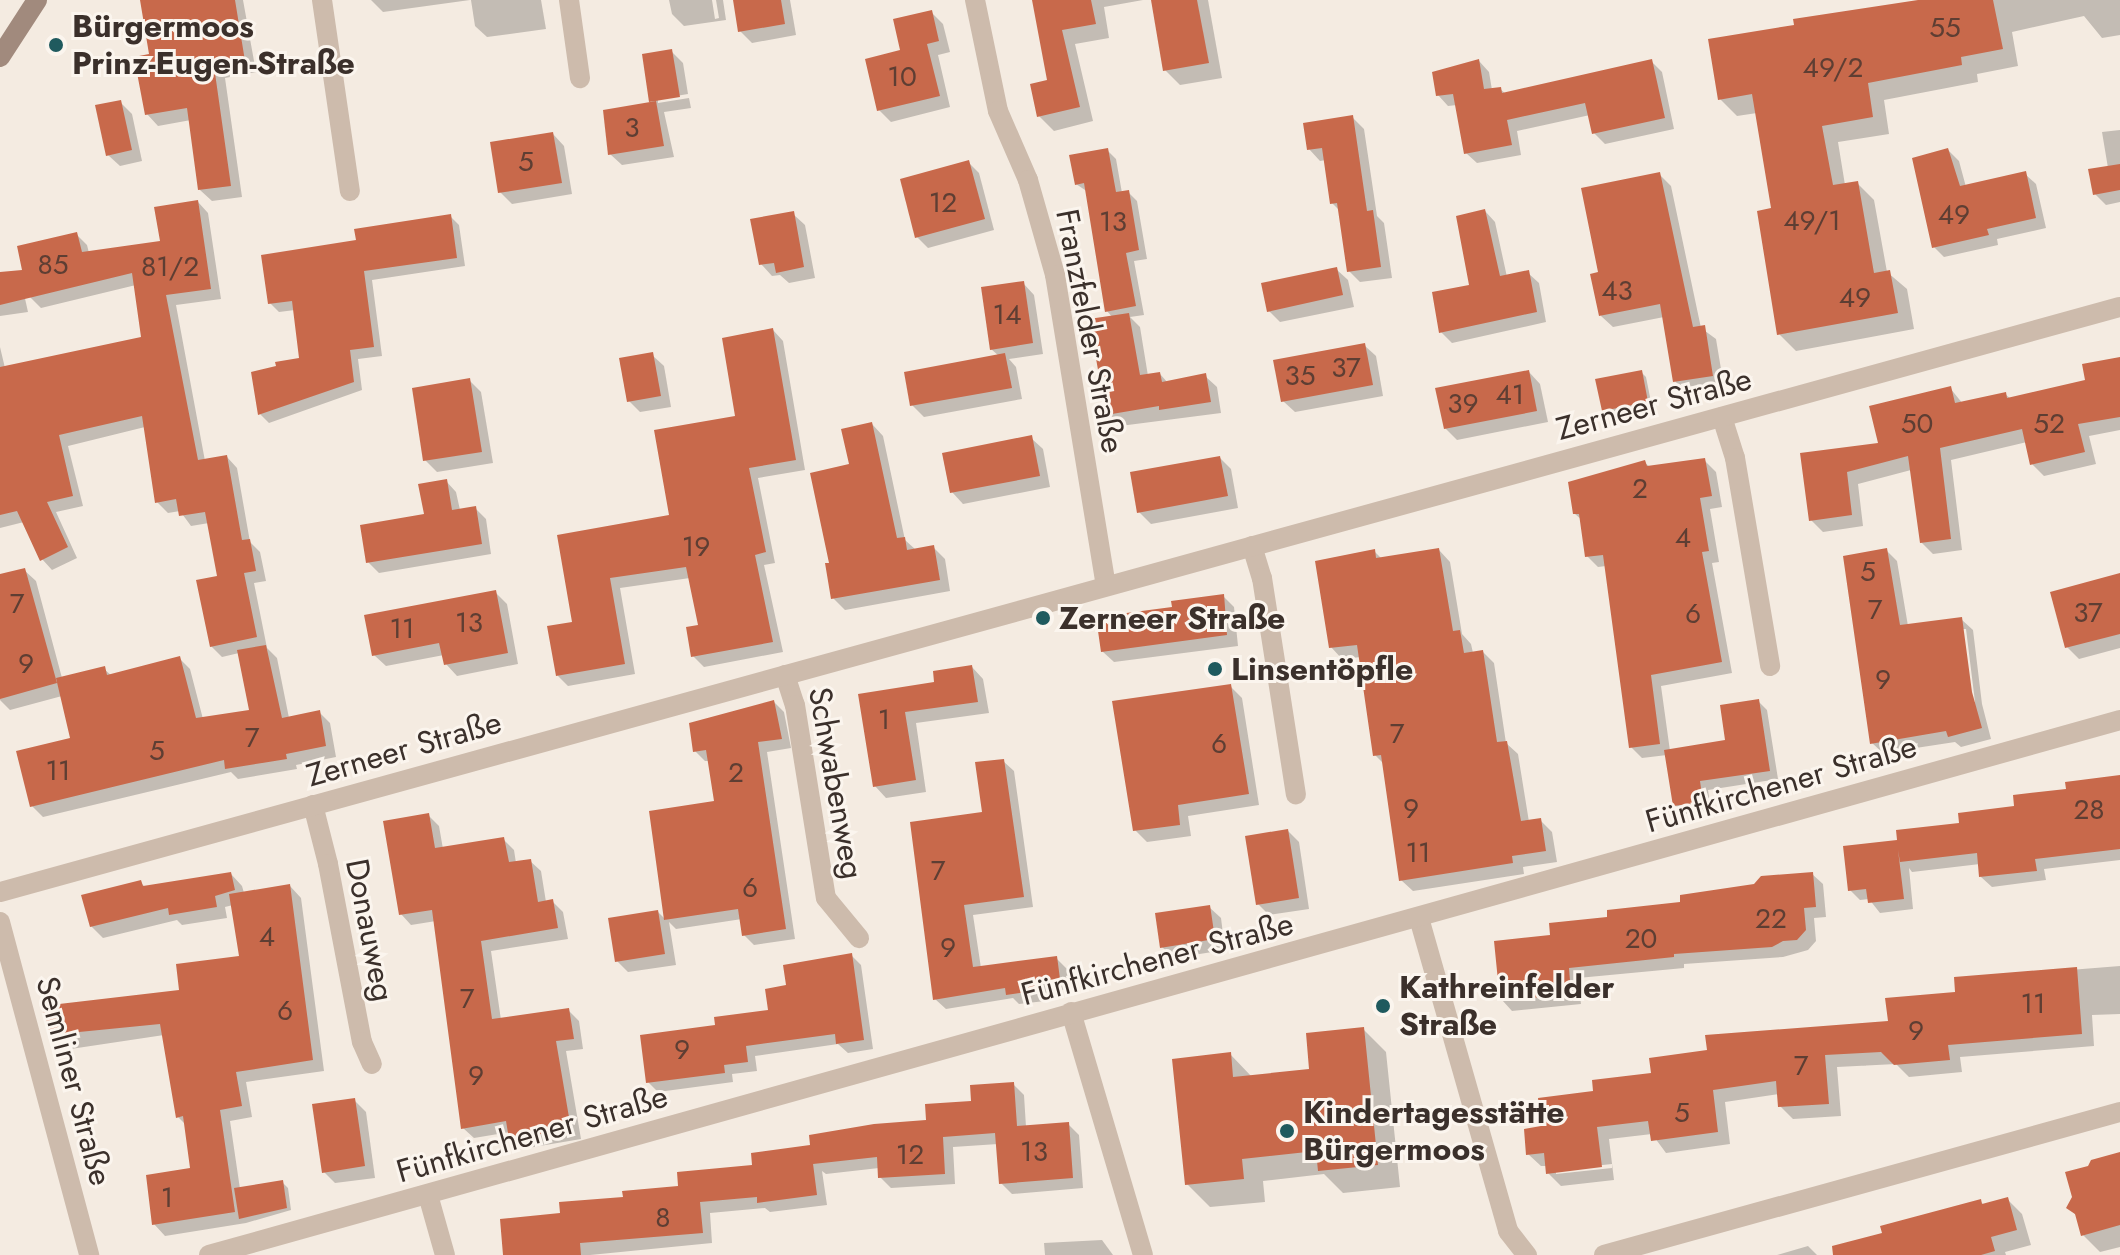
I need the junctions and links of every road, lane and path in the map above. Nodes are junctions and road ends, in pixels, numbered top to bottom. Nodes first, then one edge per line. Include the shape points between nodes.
1 (37, 0) edge
2 (322, 0) edge
3 (569, 0) edge
4 (975, 0) edge
5 (0, 57) edge
6 (580, 78) dead end
7 (350, 191) dead end
8 (2120, 307) edge
9 (1722, 417) junction
10 (1252, 546) junction
11 (1106, 586) junction
12 (1770, 666) dead end
13 (785, 675) junction
14 (2120, 720) edge
15 (1296, 794) dead end
16 (313, 805) junction
17 (0, 892) edge
18 (1419, 918) junction
19 (0, 922) edge
20 (859, 938) dead end
21 (1071, 1012) junction
22 (372, 1064) dead end
23 (2120, 1112) edge
24 (428, 1195) junction
25 (89, 1255) edge
26 (209, 1255) edge
27 (445, 1255) edge
28 (1143, 1255) edge
29 (1527, 1255) edge
30 (1604, 1255) edge

1 - 5 street
2 - 7 street
3 - 6 street
4 - 11 street, Franzfelder Straße via 998,111 1028,180 1055,275
8 - 9 street, Zerneer Straße
9 - 10 street, Zerneer Straße
9 - 12 street via 1735,458
10 - 11 street, Zerneer Straße
10 - 15 street via 1262,578
11 - 13 street, Zerneer Straße
13 - 16 street, Zerneer Straße
13 - 20 street, Schwabenweg via 795,705 826,898
14 - 18 street, Fünfkirchener Straße
16 - 17 street, Zerneer Straße
16 - 22 street, Donauweg via 362,1042
18 - 21 street, Fünfkirchener Straße
18 - 29 street via 1508,1231
19 - 25 street, Semliner Straße
21 - 24 street, Fünfkirchener Straße
21 - 28 street
23 - 30 street
24 - 26 street, Fünfkirchener Straße
24 - 27 street

